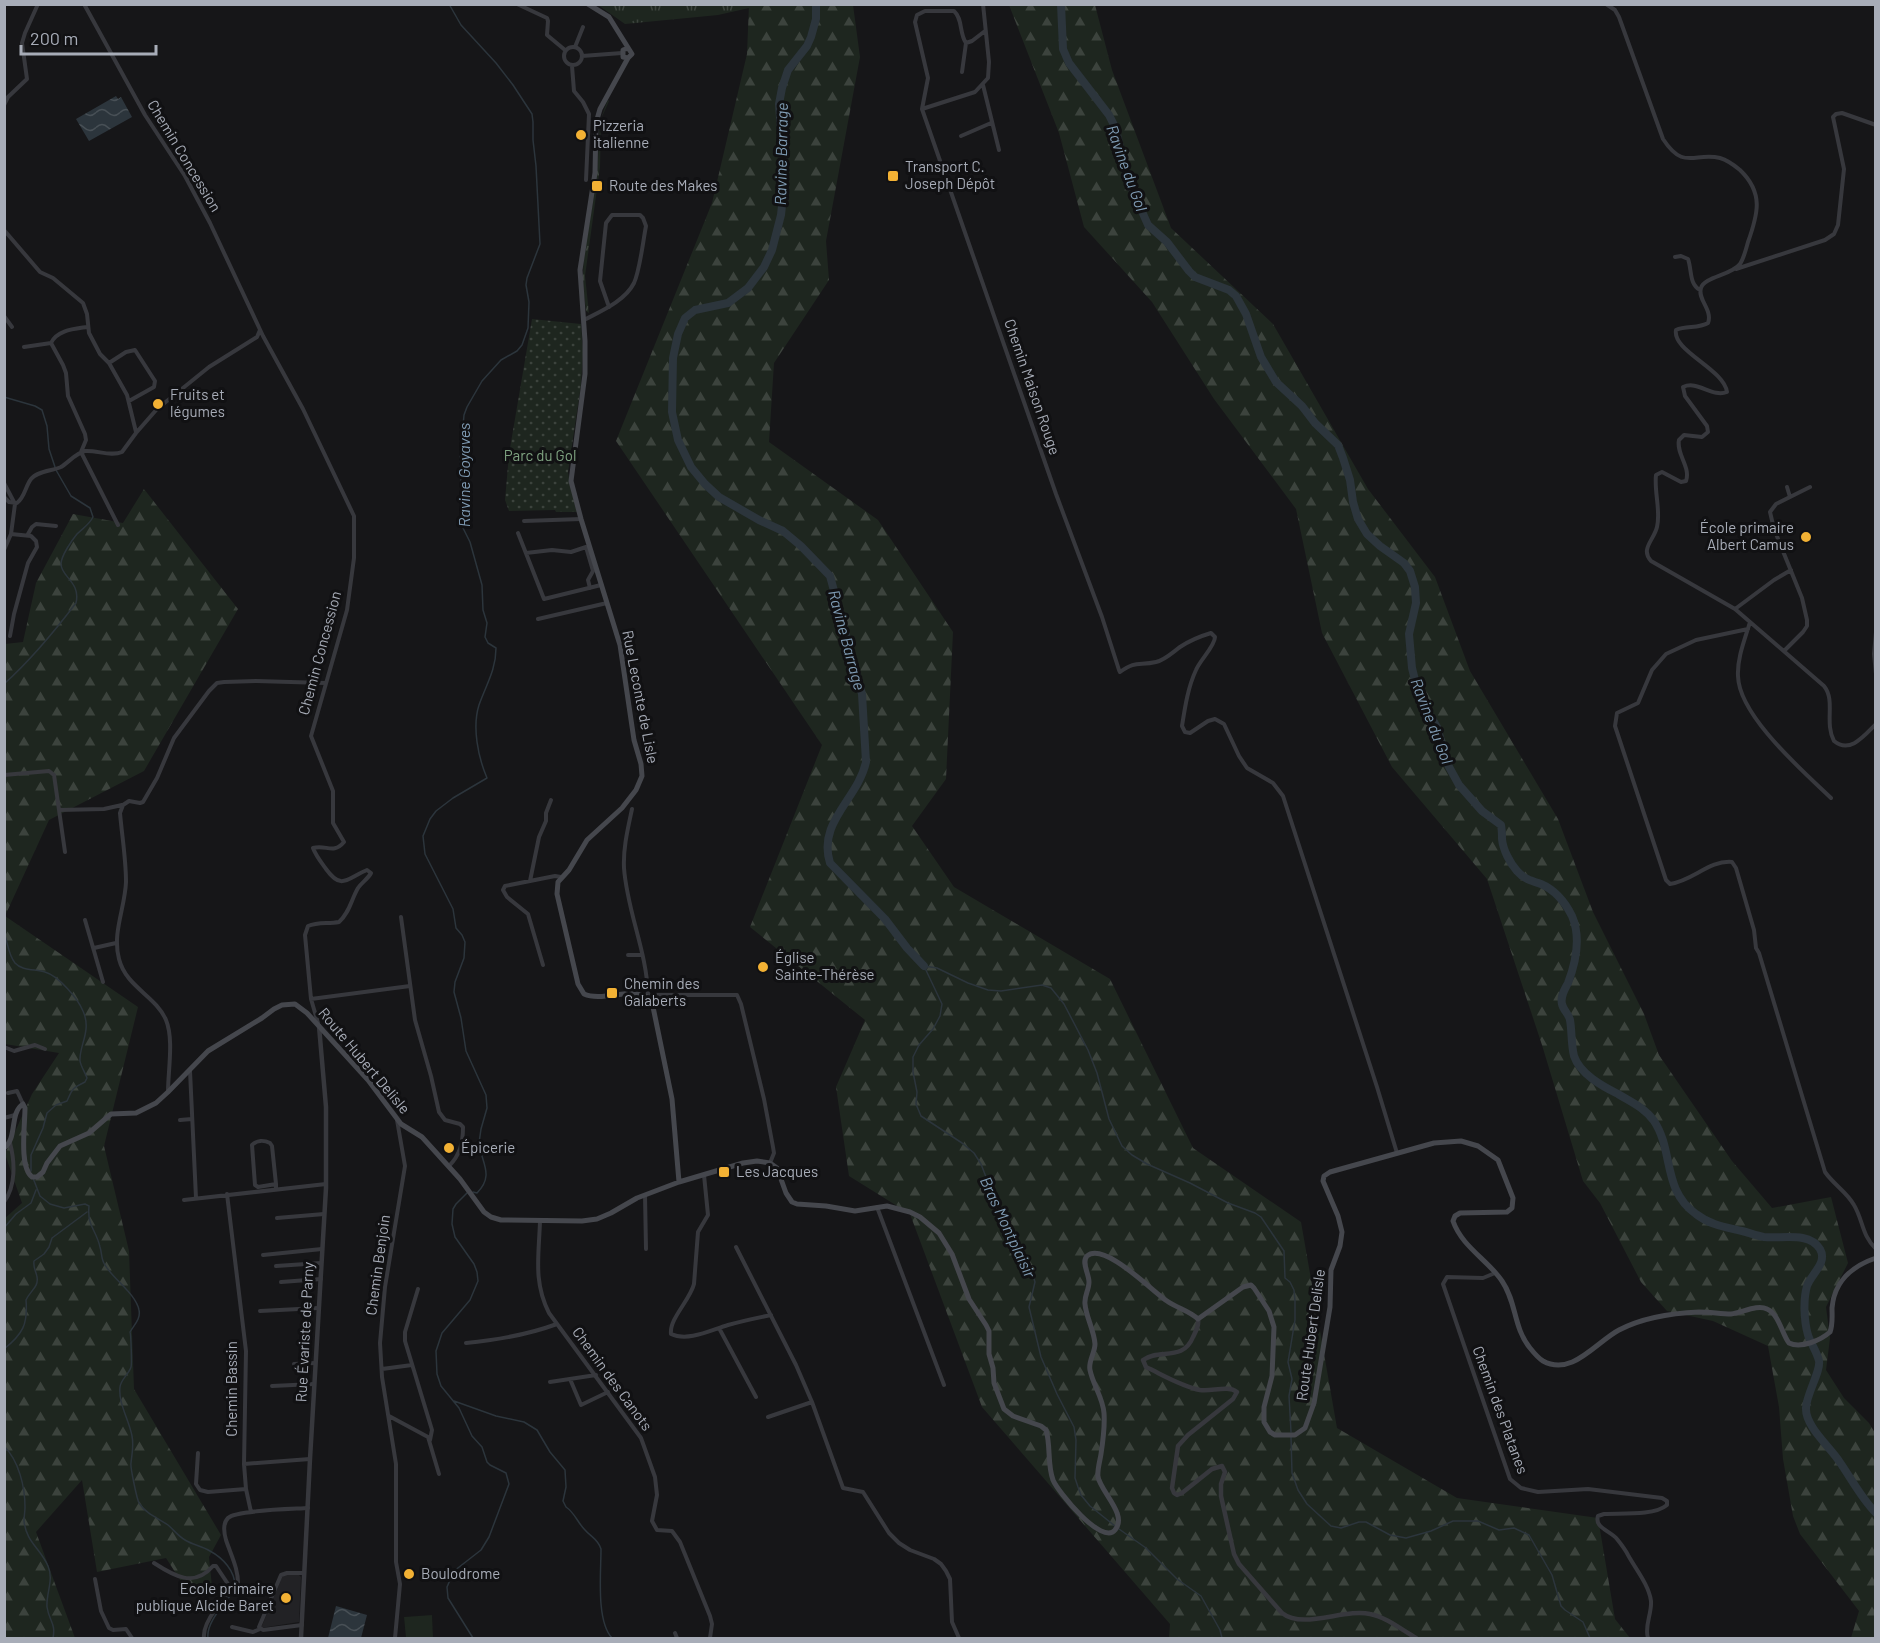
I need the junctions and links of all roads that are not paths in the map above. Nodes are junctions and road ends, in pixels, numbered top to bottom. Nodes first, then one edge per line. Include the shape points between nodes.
1 (38, 4) edge
2 (84, 4) edge
3 (517, 4) edge
4 (588, 4) edge
5 (983, 4) edge
6 (1606, 4) edge
7 (583, 27) dead end
8 (985, 31) junction
9 (966, 43) junction
10 (575, 47) junction
11 (628, 48) junction
12 (565, 50) junction
13 (622, 54) junction
14 (582, 56) junction
15 (628, 58) junction
16 (572, 66) junction
17 (962, 72) dead end
18 (983, 85) junction
19 (4, 105) edge
20 (922, 110) junction
21 (991, 123) junction
22 (1875, 125) edge
23 (961, 136) dead end
24 (999, 150) dead end
25 (585, 180) dead end
26 (4, 230) edge
27 (1675, 257) dead end
28 (1732, 270) junction
29 (1700, 290) junction
30 (609, 307) junction
31 (4, 316) edge
32 (584, 320) junction
33 (12, 327) dead end
34 (87, 327) junction
35 (260, 329) junction
36 (51, 344) junction
37 (24, 347) dead end
38 (109, 363) junction
39 (129, 401) junction
40 (136, 433) junction
41 (81, 452) junction
42 (4, 483) edge
43 (1787, 487) dead end
44 (1810, 487) dead end
45 (4, 497) edge
46 (1790, 497) junction
47 (15, 504) junction
48 (581, 519) junction
49 (524, 521) dead end
50 (118, 525) dead end
51 (56, 526) dead end
52 (518, 533) dead end
53 (11, 534) junction
54 (28, 534) junction
55 (4, 550) edge
56 (526, 553) junction
57 (1791, 570) junction
58 (601, 585) junction
59 (590, 588) junction
60 (607, 603) junction
61 (1735, 609) junction
62 (538, 619) dead end
63 (1750, 622) junction
64 (1748, 629) junction
65 (1875, 632) edge
66 (10, 636) dead end
67 (1784, 651) junction
68 (1875, 674) edge
69 (325, 683) junction
70 (1874, 724) edge
71 (4, 775) edge
72 (1831, 798) dead end
73 (551, 800) dead end
74 (123, 805) junction
75 (632, 809) dead end
76 (58, 810) junction
77 (65, 852) dead end
78 (561, 877) junction
79 (530, 881) junction
80 (401, 917) dead end
81 (85, 920) dead end
82 (116, 943) junction
83 (94, 948) junction
84 (628, 955) dead end
85 (642, 955) junction
86 (543, 965) dead end
87 (103, 982) dead end
88 (410, 986) junction
89 (647, 995) junction
90 (311, 999) junction
91 (319, 1026) junction
92 (4, 1047) edge
93 (45, 1049) dead end
94 (190, 1070) junction
95 (168, 1092) junction
96 (8, 1094) dead end
97 (22, 1104) junction
98 (16, 1115) junction
99 (4, 1118) edge
100 (192, 1119) junction
101 (397, 1119) junction
102 (180, 1120) dead end
103 (7, 1145) edge
104 (1397, 1153) junction
105 (770, 1163) junction
106 (449, 1166) junction
107 (704, 1174) junction
108 (679, 1182) junction
109 (326, 1184) junction
110 (276, 1186) junction
111 (227, 1194) junction
112 (645, 1195) junction
113 (196, 1198) junction
114 (184, 1200) dead end
115 (4, 1202) edge
116 (876, 1207) junction
117 (324, 1214) junction
118 (277, 1218) dead end
119 (540, 1221) junction
120 (736, 1247) dead end
121 (322, 1249) junction
122 (1875, 1249) edge
123 (646, 1250) dead end
124 (263, 1255) dead end
125 (1875, 1258) edge
126 (321, 1263) junction
127 (276, 1266) dead end
128 (1495, 1273) junction
129 (321, 1279) junction
130 (281, 1282) dead end
131 (418, 1289) dead end
132 (318, 1308) junction
133 (260, 1311) dead end
134 (771, 1315) junction
135 (1198, 1319) junction
136 (557, 1324) junction
137 (719, 1328) junction
138 (465, 1343) dead end
139 (315, 1363) junction
140 (294, 1364) dead end
141 (412, 1365) junction
142 (382, 1369) junction
143 (596, 1375) junction
144 (570, 1379) junction
145 (550, 1382) dead end
146 (314, 1384) junction
147 (944, 1385) dead end
148 (272, 1386) dead end
149 (608, 1392) junction
150 (756, 1397) dead end
151 (812, 1402) junction
152 (388, 1415) junction
153 (768, 1418) dead end
154 (430, 1440) junction
155 (198, 1454) dead end
156 (310, 1459) junction
157 (244, 1464) junction
158 (439, 1474) dead end
159 (246, 1489) junction
160 (308, 1508) junction
161 (251, 1512) junction
162 (154, 1563) dead end
163 (304, 1573) junction
164 (95, 1579) dead end
165 (235, 1588) junction
166 (302, 1625) junction
167 (232, 1627) dead end
168 (260, 1629) junction
169 (675, 1633) dead end
170 (132, 1638) edge
171 (204, 1638) edge
172 (301, 1638) edge
173 (395, 1638) edge
174 (677, 1638) edge
175 (710, 1638) edge
176 (959, 1638) edge
177 (1416, 1638) edge
178 (1648, 1638) edge

1 - 19 street via 22,43 27,79
2 - 35 street, Chemin Concession via 145,115 185,176
3 - 12 street via 547,18 547,35
4 - 11 main road via 609,17
5 - 8 street
6 - 28 street via 1619,17 1668,147 1686,159 1725,160 1745,176 1754,190 1756,219 1741,261
7 - 10 street
8 - 9 street
8 - 18 street via 989,74
9 - 17 street
9 - 20 street, Chemin Maison Rouge via 954,10 917,15 915,22 928,78
10 - 12 street
10 - 14 street
11 - 13 main road
11 - 15 main road via 633,54
12 - 16 street via 565,62
13 - 14 street
13 - 15 main road
14 - 16 street
15 - 32 main road, Rue Leconte de Lisle via 600,109 597,123 595,172 580,270
16 - 25 street via 574,91 589,114
18 - 20 street via 975,92
18 - 21 street
20 - 104 street, Chemin Maison Rouge via 1120,672 1130,665 1156,662 1206,634 1215,637 1196,669 1182,726 1190,733 1215,718 1224,724 1247,768 1273,783 1283,796
21 - 23 street
21 - 24 street
22 - 28 street via 1842,113 1833,117 1844,169 1834,234
26 - 34 street via 40,272 81,301
27 - 29 street via 1688,259 1693,283
28 - 29 street via 1706,282
29 - 61 street via 1709,313 1707,323 1678,329 1675,336 1725,384 1727,392 1694,385 1683,387 1708,432 1702,437 1687,435 1679,440 1686,481 1662,472 1656,475 1658,521 1646,552 1651,561
30 - 30 street via 635,281 646,226 640,215 612,215 606,223 600,281
30 - 32 street
31 - 33 street
32 - 48 main road, Rue Leconte de Lisle via 585,374 571,475
34 - 36 street via 67,330
34 - 38 street
35 - 40 street via 257,337 209,367 157,409
35 - 69 street, Chemin Concession via 354,516 354,558 347,610
36 - 37 street
36 - 41 street via 63,365 68,396 85,434
38 - 39 street
38 - 39 street via 135,350 155,381 154,387
39 - 40 street
40 - 41 street via 118,454
41 - 47 street via 60,467 35,475
41 - 50 street
42 - 47 street
43 - 46 street
44 - 46 street
45 - 47 street
46 - 57 street via 1773,507 1770,517
47 - 53 street
48 - 49 street
48 - 58 main road, Rue Leconte de Lisle
51 - 54 street via 36,524
52 - 56 street
53 - 54 street
53 - 55 street
54 - 66 street via 37,547 28,563
56 - 59 street via 544,599
56 - 59 street via 571,552 586,547 593,571 588,580
57 - 61 street
57 - 67 street via 1807,626
58 - 59 street
58 - 60 main road, Rue Leconte de Lisle
60 - 62 street
60 - 78 main road, Rue Leconte de Lisle via 620,645 642,776 622,808 587,840
61 - 63 street
63 - 64 street
63 - 67 street
64 - 72 street via 1738,676 1744,698 1761,725
64 - 122 street via 1696,640 1666,654 1652,670 1638,703 1617,713 1615,726 1666,880 1670,884 1681,882 1723,861 1732,862 1736,868 1756,948 1825,1172 1856,1207 1863,1230
65 - 68 street
67 - 70 street via 1827,690 1828,722 1834,741 1848,746
69 - 74 street via 218,683 174,738 147,798
69 - 90 street, Chemin Concession via 311,736 333,791 333,823 344,842 333,849 313,848 334,880 342,882 367,870 371,873 339,922 308,926 305,935
71 - 76 street via 49,771 54,775
73 - 79 street
74 - 76 street
74 - 82 street via 120,813 126,884
75 - 85 street via 624,869
76 - 77 street
78 - 79 street
78 - 89 main road via 557,894 584,994
79 - 86 street via 505,886 503,890 528,914
80 - 88 street
81 - 83 street
82 - 83 street
82 - 95 street via 123,970 165,1018 169,1039
83 - 87 street
84 - 85 street
85 - 89 street
88 - 90 street
88 - 106 street via 439,1112 464,1129 458,1154
89 - 105 street via 737,995 764,1099 774,1153
89 - 108 main road via 654,1008 672,1099
90 - 91 street, Chemin Concession
91 - 94 main road, Route Hubert Delisle via 302,1008 282,1005 208,1051
91 - 101 main road, Route Hubert Delisle
91 - 109 street, Rue Évariste de Parny via 326,1107
92 - 93 street via 14,1052 35,1045
94 - 95 main road, Route Hubert Delisle
94 - 100 street
95 - 97 main road, Route Hubert Delisle via 143,1111 111,1114 89,1133 60,1146 42,1174 34,1178 27,1172 24,1158
96 - 97 street via 17,1091
97 - 98 main road
98 - 99 street
98 - 103 main road
100 - 102 street
100 - 113 street
101 - 106 main road, Route Hubert Delisle via 422,1137
101 - 142 street, Chemin Benjoin via 405,1166 385,1287
103 - 115 street via 13,1160 13,1180
104 - 128 main road, Route Hubert Delisle via 1434,1143 1461,1141 1478,1146 1498,1160 1513,1198 1512,1208 1507,1212 1460,1213 1453,1221 1458,1232
104 - 135 main road, Route Hubert Delisle via 1330,1172 1323,1179 1342,1232 1331,1270 1330,1307 1314,1403 1305,1428 1295,1435 1282,1436 1267,1428 1263,1415 1272,1376 1274,1335 1269,1311 1259,1293 1251,1285 1243,1287
105 - 107 main road via 743,1163
105 - 116 main road via 777,1168 792,1202 847,1211
106 - 119 main road, Route Hubert Delisle via 484,1212 501,1220
107 - 108 main road
107 - 137 street via 708,1215 698,1232 694,1284 672,1324 671,1334 683,1337
108 - 112 main road
109 - 110 street
109 - 117 street, Rue Évariste de Parny
110 - 110 street via 272,1146 267,1141 257,1141 252,1145 255,1185
110 - 111 street
111 - 113 street
111 - 157 street, Chemin Bassin via 246,1351
112 - 119 main road via 597,1219
112 - 123 street
113 - 114 street
116 - 135 main road via 910,1212 939,1233 952,1254 969,1299 989,1331 994,1383 1004,1408 1046,1430 1050,1470 1057,1488 1077,1513 1107,1533 1115,1530 1119,1520 1098,1476 1104,1412 1089,1367 1095,1342 1084,1303 1089,1281 1086,1257 1093,1253 1116,1260 1166,1301
116 - 147 street
117 - 118 street
117 - 121 street, Rue Évariste de Parny
119 - 136 street, Chemin des Canots via 539,1290
120 - 134 street
121 - 124 street
121 - 126 street, Rue Évariste de Parny
125 - 128 main road, Route Hubert Delisle via 1859,1264 1841,1281 1832,1306 1831,1329 1826,1336 1805,1344 1789,1343 1766,1308 1731,1314 1698,1312 1631,1325 1568,1364 1543,1362 1523,1340 1507,1290
126 - 127 street
126 - 129 street, Rue Évariste de Parny
128 - 178 street, Chemin des Platanes via 1483,1278 1451,1276 1443,1284 1510,1479 1521,1488 1538,1492 1588,1489 1662,1498 1667,1502 1665,1508 1649,1512 1604,1514 1596,1518 1618,1540 1646,1587 1651,1602
129 - 130 street
129 - 132 street, Rue Évariste de Parny
131 - 141 street via 405,1337
132 - 133 street
132 - 139 street, Rue Évariste de Parny
134 - 137 street
134 - 151 street
135 - 177 street via 1192,1341 1185,1349 1143,1360 1146,1367 1188,1386 1237,1392 1178,1446 1174,1493 1182,1494 1212,1469 1222,1466 1225,1472 1221,1496 1234,1554 1282,1613 1305,1619 1367,1613
136 - 138 street via 505,1339
136 - 143 street, Chemin des Canots
137 - 150 street
139 - 140 street
139 - 146 street, Rue Évariste de Parny
141 - 142 street
141 - 154 street via 432,1430
142 - 152 street, Chemin Benjoin
143 - 144 street
143 - 149 street, Chemin des Canots
144 - 145 street
144 - 149 street via 581,1405
146 - 148 street
146 - 156 street, Rue Évariste de Parny
149 - 175 street, Chemin des Canots via 649,1456 657,1495 652,1521 657,1530 672,1531 680,1542 710,1616
151 - 153 street
151 - 176 street via 843,1488 863,1492 903,1547 941,1564 950,1579 952,1622
152 - 154 street
152 - 173 street, Chemin Benjoin via 396,1464 396,1562 400,1584
154 - 158 street
155 - 159 street via 196,1484 200,1490
156 - 157 street
156 - 160 street, Rue Évariste de Parny
157 - 159 street, Chemin Bassin
159 - 161 street, Chemin Bassin
160 - 161 street
160 - 163 street, Rue Évariste de Parny
161 - 165 street via 233,1515 224,1527 238,1576
162 - 165 street via 185,1578 202,1576 216,1566
163 - 166 street, Rue Évariste de Parny
163 - 168 street via 281,1575
164 - 170 street via 108,1626 113,1630 126,1629
165 - 171 street via 204,1629
166 - 168 street
166 - 172 street, Rue Évariste de Parny
167 - 168 street via 253,1632
169 - 174 street

